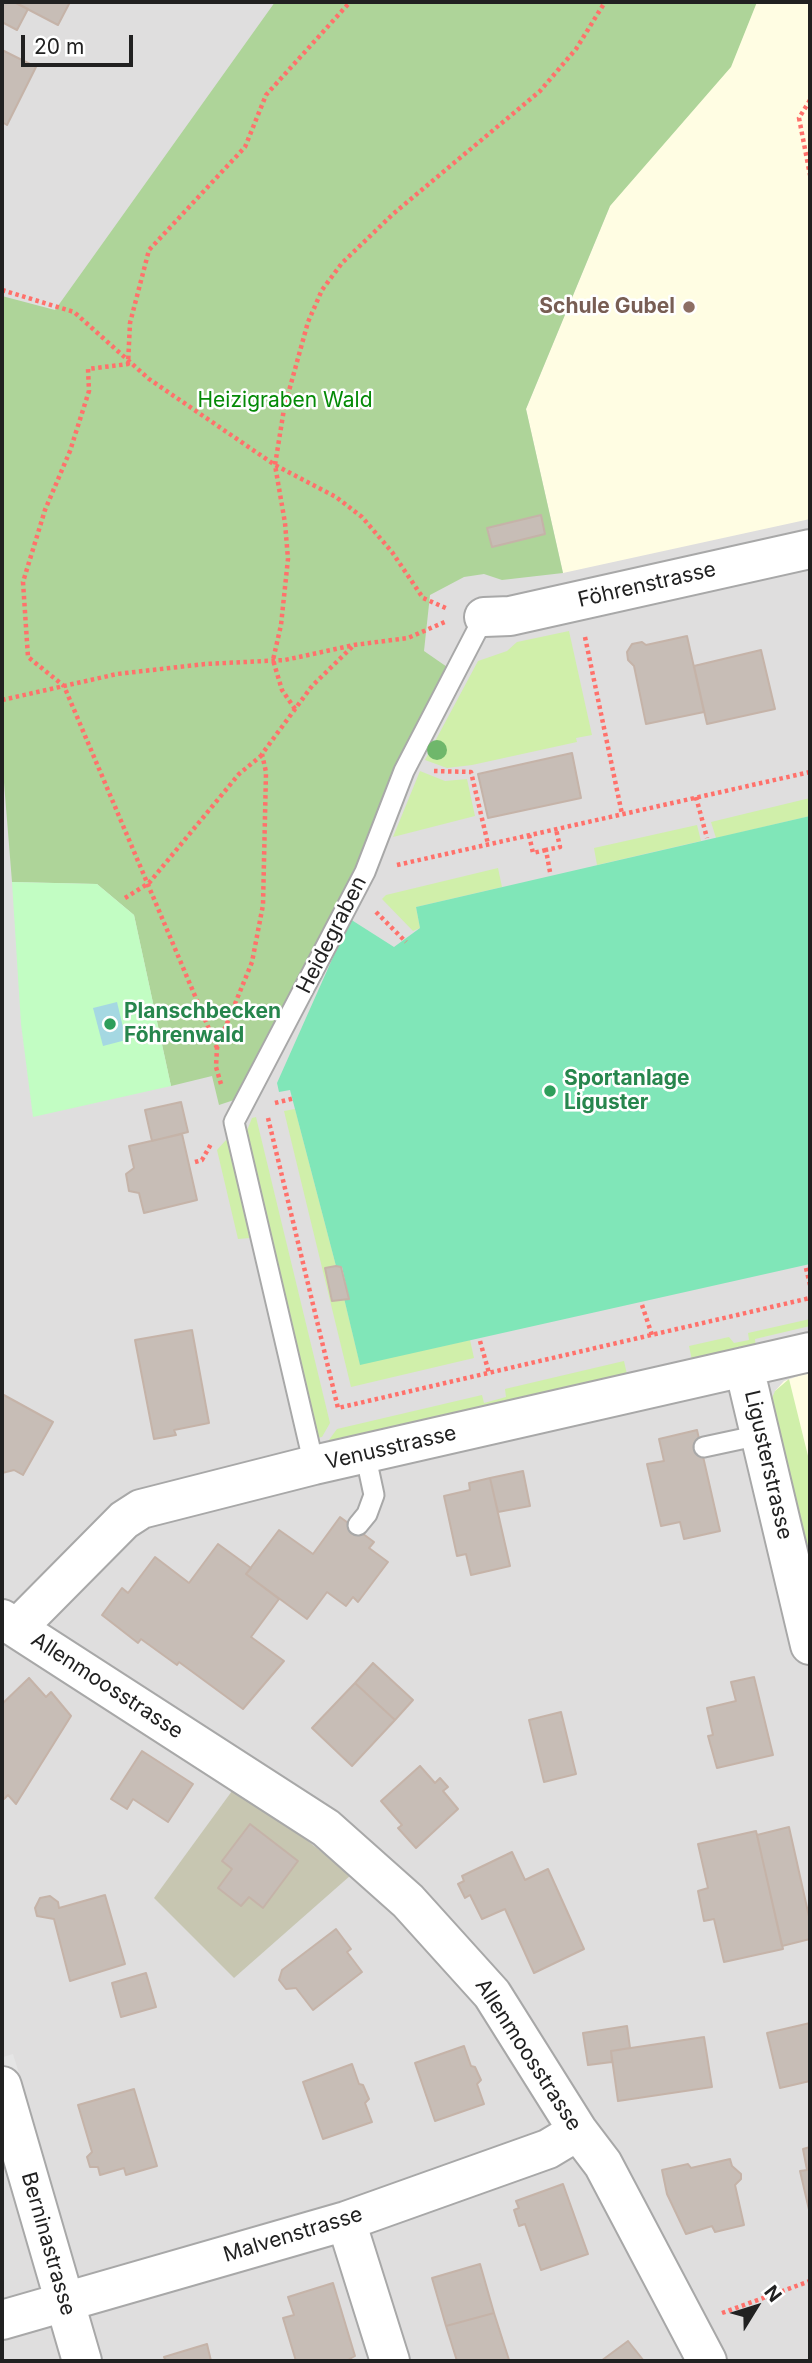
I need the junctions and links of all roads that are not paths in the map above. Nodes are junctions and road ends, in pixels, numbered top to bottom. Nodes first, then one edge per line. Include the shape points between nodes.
1 (810, 549) edge
2 (460, 615) joint
3 (810, 1352) edge
4 (744, 1367) junction
5 (761, 1435) junction
6 (704, 1447) dead end
7 (365, 1453) junction
8 (314, 1465) junction
9 (358, 1525) dead end
10 (9, 1623) edge
11 (810, 1645) edge
12 (2, 2086) edge
13 (578, 2131) junction
14 (346, 2221) junction
15 (65, 2301) junction
16 (2, 2320) edge
17 (82, 2361) edge
18 (390, 2361) edge
19 (707, 2361) edge

1 - 2 street, Föhrenstrasse via 510,616
2 - 8 lane, Heidegraben via 365,872 234,1122
3 - 4 street, Venusstrasse
4 - 5 street, Ligusterstrasse
4 - 7 street, Venusstrasse
5 - 6 lane
5 - 11 street, Ligusterstrasse
7 - 8 street, Venusstrasse
7 - 9 lane via 374,1495 368,1514
8 - 10 street, Venusstrasse via 141,1509
10 - 13 street, Allenmoosstrasse via 326,1828 408,1901 492,1994
12 - 15 street, Berninastrasse
13 - 14 street, Malvenstrasse via 548,2149
13 - 19 street, Allenmoosstrasse via 603,2164
14 - 15 street, Malvenstrasse
14 - 18 street
15 - 16 street, Malvenstrasse
15 - 17 street, Berninastrasse

